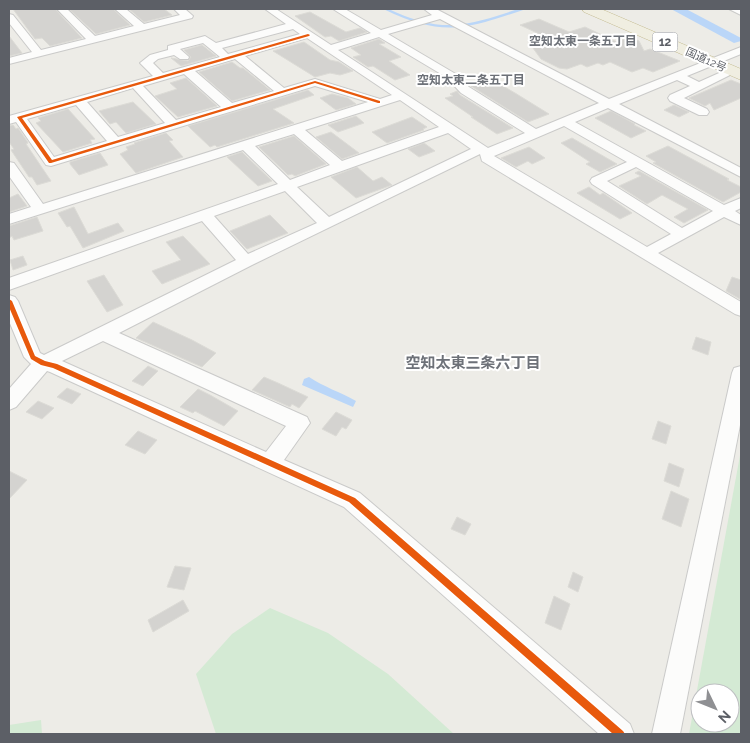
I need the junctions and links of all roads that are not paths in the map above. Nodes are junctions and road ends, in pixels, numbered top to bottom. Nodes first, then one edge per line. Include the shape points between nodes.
1 (62, 9) edge
2 (120, 9) edge
3 (179, 9) edge
4 (270, 9) edge
5 (338, 9) edge
6 (429, 9) edge
7 (589, 9) edge
8 (599, 9) edge
9 (734, 9) edge
10 (741, 12) edge
11 (441, 15) junction
12 (9, 17) edge
13 (424, 20) joint
14 (456, 23) joint
15 (294, 25) junction
16 (142, 28) junction
17 (469, 30) joint
18 (380, 33) junction
19 (308, 35) junction
20 (93, 40) junction
21 (214, 47) junction
22 (329, 49) junction
23 (741, 50) edge
24 (38, 54) junction
25 (180, 54) joint
26 (232, 57) junction
27 (9, 61) edge
28 (714, 61) junction
29 (187, 70) junction
30 (738, 72) edge
31 (676, 76) junction
32 (161, 77) junction
33 (135, 84) junction
34 (699, 86) junction
35 (281, 91) junction
36 (401, 96) junction
37 (79, 100) junction
38 (379, 102) junction
39 (610, 104) junction
40 (229, 107) junction
41 (703, 112) dead end
42 (14, 119) edge
43 (566, 122) junction
44 (172, 124) junction
45 (450, 128) junction
46 (296, 129) junction
47 (536, 134) junction
48 (115, 142) junction
49 (246, 145) junction
50 (484, 151) junction
51 (637, 162) junction
52 (9, 166) edge
53 (340, 167) junction
54 (741, 173) edge
55 (288, 186) junction
56 (741, 202) edge
57 (40, 210) junction
58 (724, 212) junction
59 (204, 214) junction
60 (9, 219) edge
61 (741, 221) edge
62 (326, 224) junction
63 (682, 234) junction
64 (647, 254) junction
65 (246, 261) junction
66 (9, 284) edge
67 (9, 301) edge
68 (741, 310) edge
69 (103, 333) junction
70 (43, 363) junction
71 (741, 373) edge
72 (9, 402) edge
73 (270, 463) junction
74 (620, 734) edge
75 (666, 734) edge

1 - 20 street
2 - 16 street
3 - 16 street via 188,16
4 - 15 street
5 - 18 street
6 - 11 street
7 - 28 highway, 国道12号 / 12
8 - 28 highway, 国道12号 / 12
9 - 10 street
11 - 13 street
11 - 14 street
12 - 24 street
13 - 18 street
14 - 17 street
15 - 19 street
15 - 21 street
16 - 20 street
17 - 39 street
18 - 22 street
18 - 47 street via 450,75 466,90
19 - 22 street
19 - 26 street
20 - 24 street
21 - 25 street via 204,39 172,48
21 - 26 street
22 - 36 street
23 - 28 street
24 - 27 street
25 - 32 street via 147,60 146,63
26 - 29 street
26 - 35 street
28 - 30 highway, 国道12号 / 12
28 - 31 street
29 - 32 street
29 - 40 street
30 - 34 street
31 - 34 street
31 - 39 street
32 - 33 street
33 - 37 street
33 - 44 street
34 - 41 street via 674,98
35 - 38 street via 315,82
35 - 40 street
36 - 38 street
36 - 45 street
37 - 42 street
37 - 48 street
38 - 46 street
39 - 43 street
39 - 54 street
40 - 44 street
42 - 48 street via 51,162
43 - 47 street
43 - 51 street
44 - 48 street
45 - 50 street
45 - 53 street
46 - 49 street
46 - 53 street
47 - 50 street
49 - 55 street
49 - 57 street
50 - 62 street
50 - 64 street via 487,158
51 - 58 street
51 - 63 street via 597,181
52 - 57 street
53 - 55 street
55 - 59 street
55 - 62 street
56 - 58 street
57 - 60 street
58 - 61 street
58 - 63 street
59 - 65 street
59 - 66 street
62 - 65 street
63 - 64 street
64 - 68 street
65 - 69 street
67 - 70 street via 33,357
69 - 70 street
69 - 73 street via 300,423
70 - 72 street
70 - 73 street
71 - 75 street
73 - 74 street via 352,500

